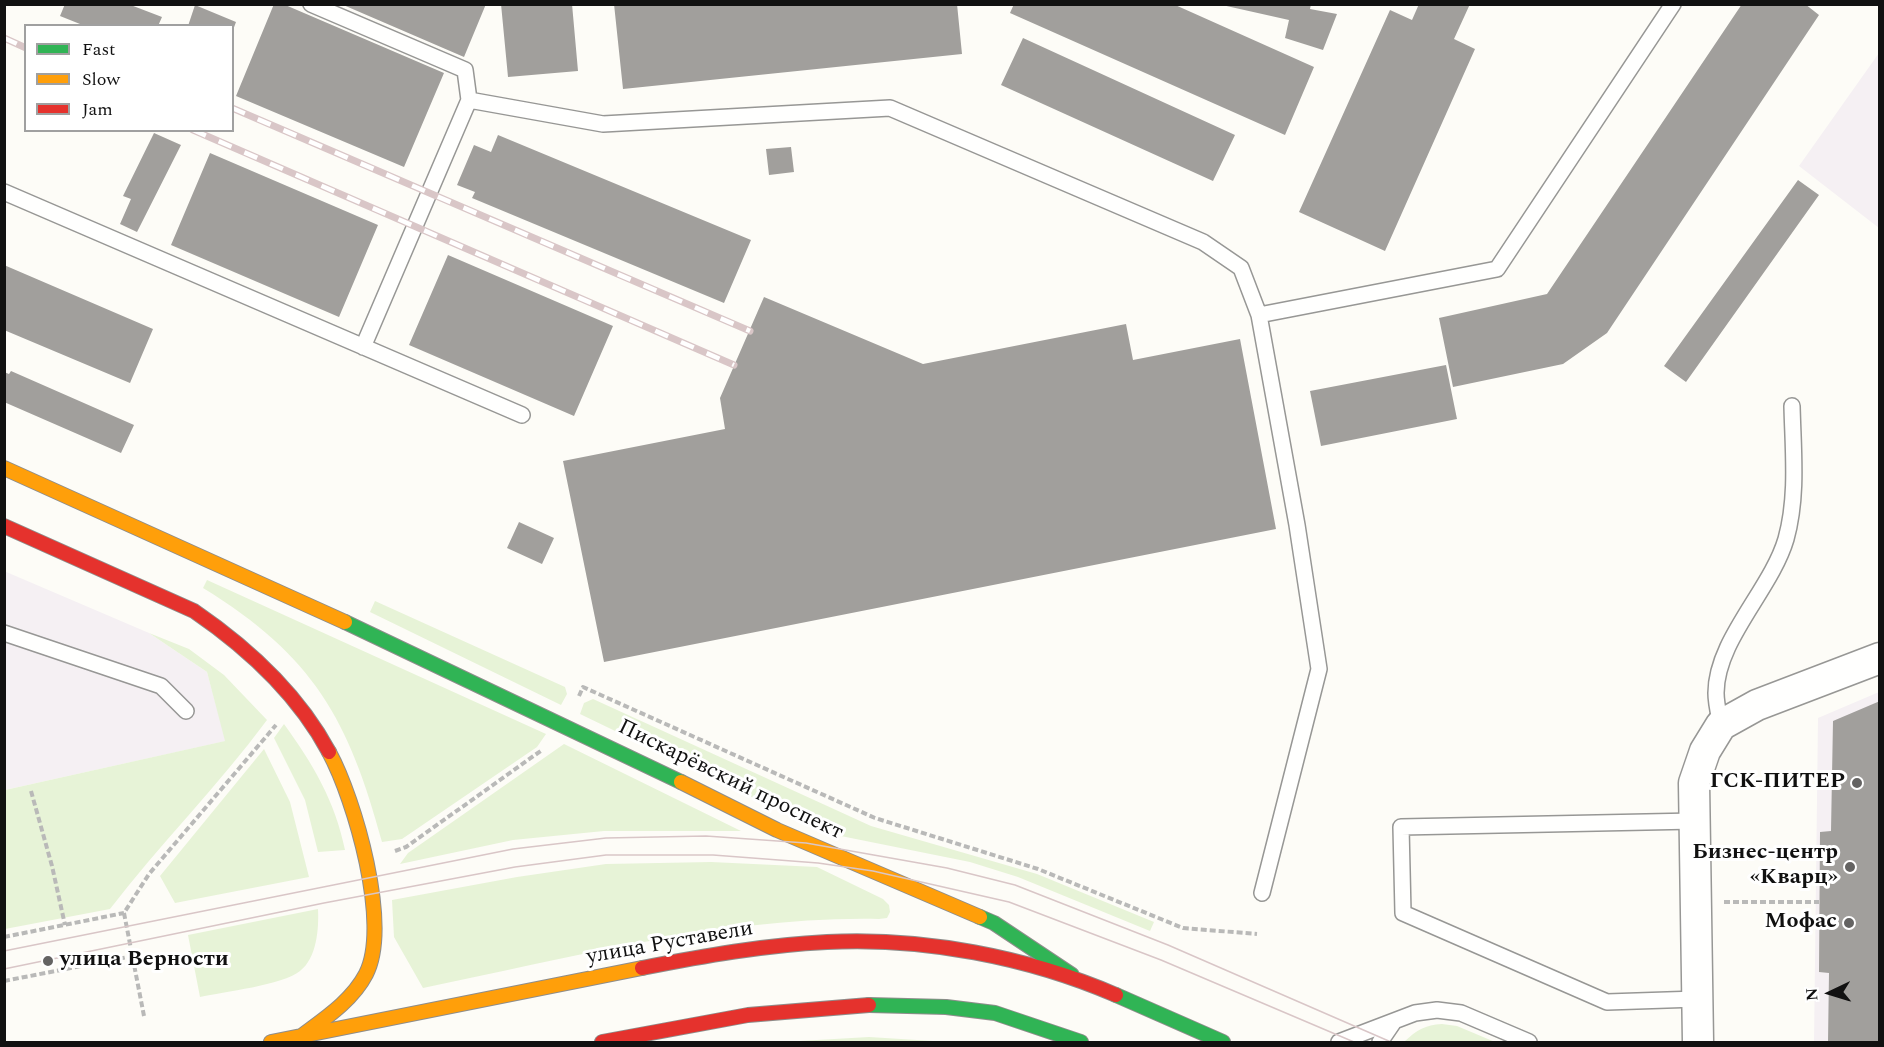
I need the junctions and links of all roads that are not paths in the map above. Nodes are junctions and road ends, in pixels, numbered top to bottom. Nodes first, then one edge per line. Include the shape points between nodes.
1 (311, 4) edge
2 (1673, 4) edge
3 (469, 100) junction
4 (4, 192) edge
5 (1259, 315) junction
6 (363, 347) junction
7 (1792, 406) dead end
8 (522, 415) dead end
9 (4, 468) edge
10 (4, 526) edge
11 (4, 633) edge
12 (1880, 658) edge
13 (186, 711) dead end
14 (1721, 725) junction
15 (1695, 821) junction
16 (1262, 893) dead end
17 (1078, 980) junction
18 (1697, 999) junction
19 (1394, 1023) junction
20 (300, 1037) junction
21 (271, 1042) edge
22 (602, 1042) edge
23 (1081, 1042) edge
24 (1223, 1042) edge
25 (1339, 1042) edge
26 (1380, 1042) edge
27 (1529, 1042) edge
28 (1698, 1042) edge

1 - 3 lane via 465,70
2 - 5 lane via 1497,269
3 - 5 lane via 603,124 890,108 1203,242 1241,268
3 - 6 lane
4 - 6 lane
5 - 16 lane via 1319,669
6 - 8 lane
7 - 14 lane via 1794,487 1786,537 1777,563 1724,657 1716,693
9 - 17 main road, Пискарёвский проспект via 587,735 777,830 994,923
10 - 20 main road via 194,610 250,652 296,702 335,763 369,876 377,930 372,961 360,985 344,1004
11 - 13 lane via 161,686
12 - 14 street via 1757,705
14 - 15 street via 1705,751 1694,783
15 - 18 street
15 - 18 lane via 1401,827 1401,848 1403,914 1607,1002
17 - 20 main road, улица Руставели via 1006,960 918,945 828,942 723,954
17 - 24 main road, Пискарёвский проспект
18 - 28 street
19 - 25 lane
19 - 26 lane
19 - 27 lane via 1415,1013 1461,1013
20 - 21 main road, улица Руставели
22 - 23 main road via 684,1025 827,1004 915,1004 997,1014

